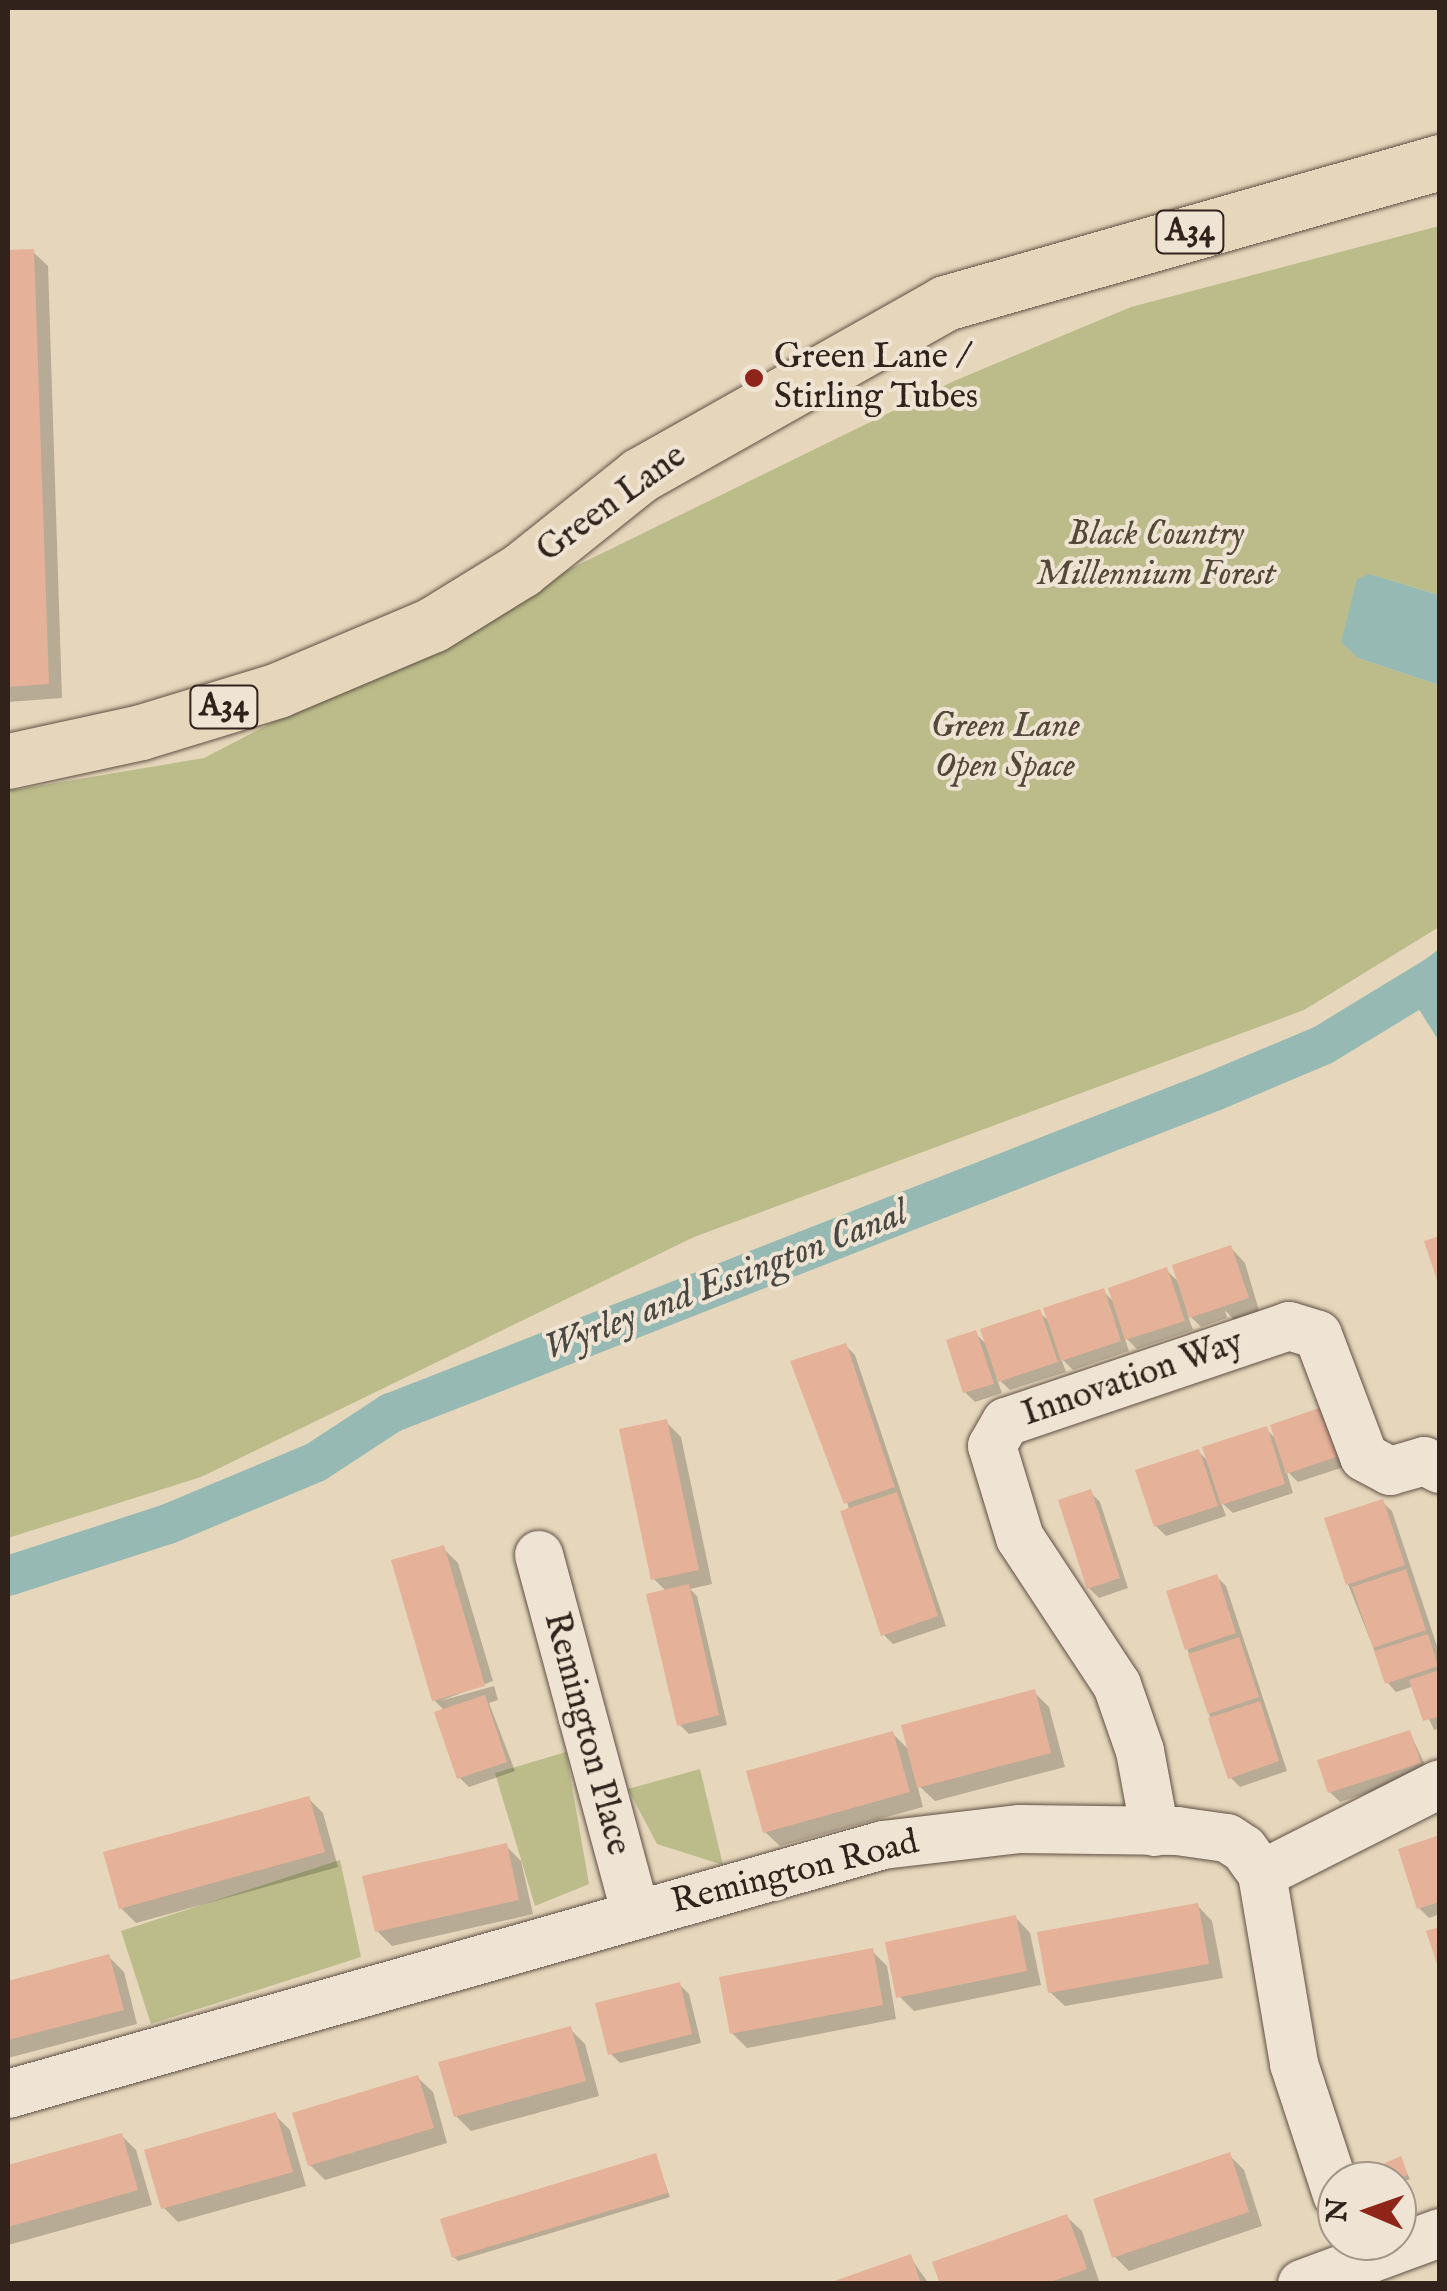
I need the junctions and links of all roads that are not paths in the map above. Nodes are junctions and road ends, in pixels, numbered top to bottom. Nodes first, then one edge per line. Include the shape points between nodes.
1 (1440, 162) edge
2 (8, 761) edge
3 (1440, 1469) edge
4 (538, 1555) dead end
5 (1440, 1784) edge
6 (1155, 1832) junction
7 (1262, 1874) junction
8 (634, 1912) junction
9 (8, 2094) edge
10 (1326, 2161) edge
11 (1440, 2233) edge
12 (1360, 2262) edge
13 (1302, 2284) edge

1 - 2 highway, Green Lane / A34 via 945,304 640,476 521,570 432,626 278,690 141,732
3 - 6 street, Innovation Way via 1424,1461 1390,1472 1364,1456 1318,1335 1288,1326 1006,1422 992,1446 1020,1538 1117,1685 1140,1751
4 - 8 street, Remington Place
5 - 7 street
6 - 7 street, Remington Road via 1227,1838
6 - 8 street, Remington Road via 1020,1830 883,1845
7 - 10 street via 1294,2064
8 - 9 street, Remington Road
11 - 12 street
12 - 13 street

